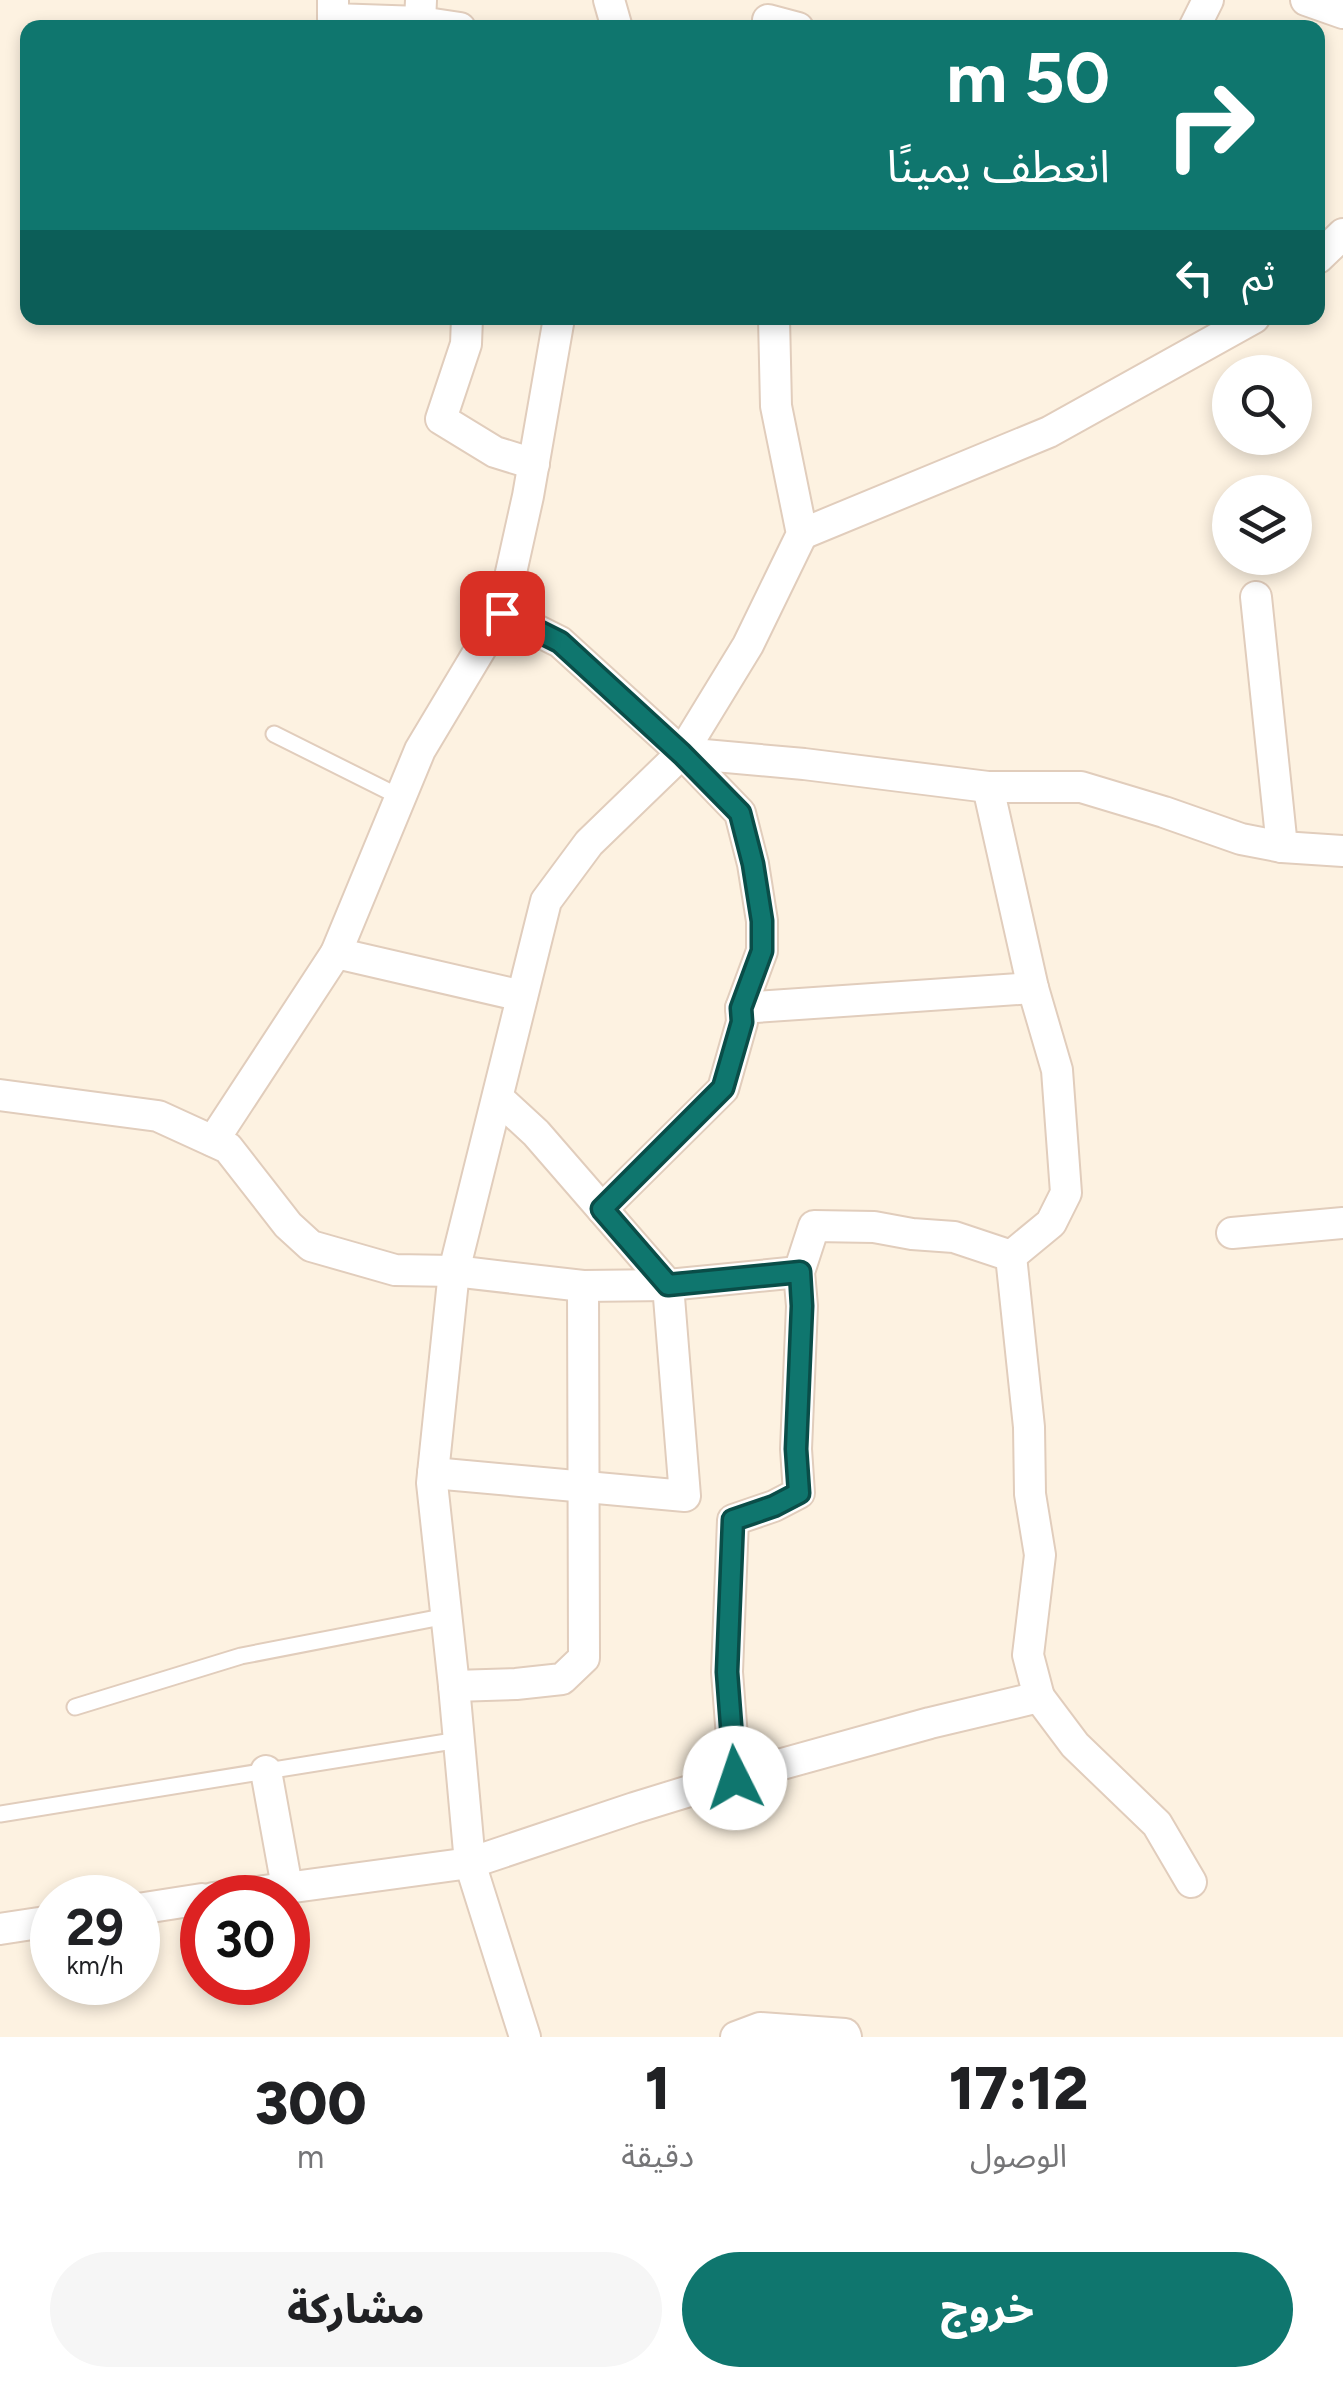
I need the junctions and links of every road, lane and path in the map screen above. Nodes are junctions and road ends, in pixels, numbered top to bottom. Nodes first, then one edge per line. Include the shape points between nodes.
1 (333, 0) edge
2 (1306, 0) edge
3 (421, 11) edge
4 (1343, 13) edge
5 (467, 325) edge
6 (557, 325) edge
7 (774, 325) edge
8 (1241, 325) edge
9 (534, 464) junction
10 (802, 534) junction
11 (1256, 598) dead end
12 (502, 613) junction
13 (274, 734) dead end
14 (682, 754) junction
15 (988, 787) junction
16 (400, 797) junction
17 (1282, 847) junction
18 (1343, 850) edge
19 (336, 953) junction
20 (1033, 988) junction
21 (522, 996) junction
22 (741, 1008) junction
23 (0, 1095) edge
24 (498, 1098) junction
25 (212, 1141) junction
26 (602, 1209) junction
27 (1343, 1223) edge
28 (1232, 1233) dead end
29 (1011, 1256) junction
30 (454, 1271) junction
31 (800, 1272) junction
32 (668, 1285) junction
33 (583, 1286) junction
34 (433, 1473) junction
35 (584, 1488) junction
36 (446, 1616) junction
37 (454, 1686) junction
38 (1039, 1697) junction
39 (75, 1707) dead end
40 (459, 1740) junction
41 (266, 1771) junction
42 (735, 1778) junction
43 (0, 1814) edge
44 (470, 1864) junction
45 (285, 1875) edge
46 (1191, 1882) dead end
47 (310, 1884) edge
48 (30, 1924) edge
49 (0, 1928) edge
50 (525, 2037) edge
51 (736, 2037) edge
52 (846, 2037) edge

1 - 3 street via 333,19
2 - 4 street
5 - 9 street via 441,419 495,452
6 - 9 street
7 - 10 street via 776,406
8 - 10 street via 1048,432
9 - 12 street
10 - 14 street via 748,644
11 - 17 street
12 - 14 street via 560,642
12 - 16 street via 420,750
13 - 16 lane
14 - 15 street
14 - 21 street via 589,843 546,901
14 - 22 street via 740,813 753,864 762,951
15 - 17 street via 1080,787
15 - 20 street
16 - 19 street
17 - 18 street
19 - 21 street
19 - 25 street
20 - 22 street
20 - 29 street via 1057,1070 1066,1193 1052,1222
21 - 24 street
22 - 26 street via 723,1088
23 - 25 street via 158,1116
24 - 26 street
24 - 30 street
25 - 30 street via 228,1148 312,1246 395,1270
26 - 32 street
27 - 28 street
29 - 31 street via 954,1237 814,1226
29 - 38 street via 1040,1555 1028,1655
30 - 33 street
30 - 34 street
31 - 32 street
31 - 42 street via 799,1493 733,1520 727,1672
32 - 33 street
32 - 35 street via 685,1496
33 - 35 street
34 - 35 street
34 - 36 street
35 - 37 street via 584,1658 562,1679
36 - 37 street
36 - 39 lane via 240,1656
37 - 40 street
38 - 42 street
38 - 46 street via 1075,1745 1157,1824
40 - 41 lane
40 - 44 street
41 - 43 lane
41 - 45 street
42 - 44 street
44 - 47 street
44 - 50 street
48 - 49 street
51 - 52 street via 760,2028

